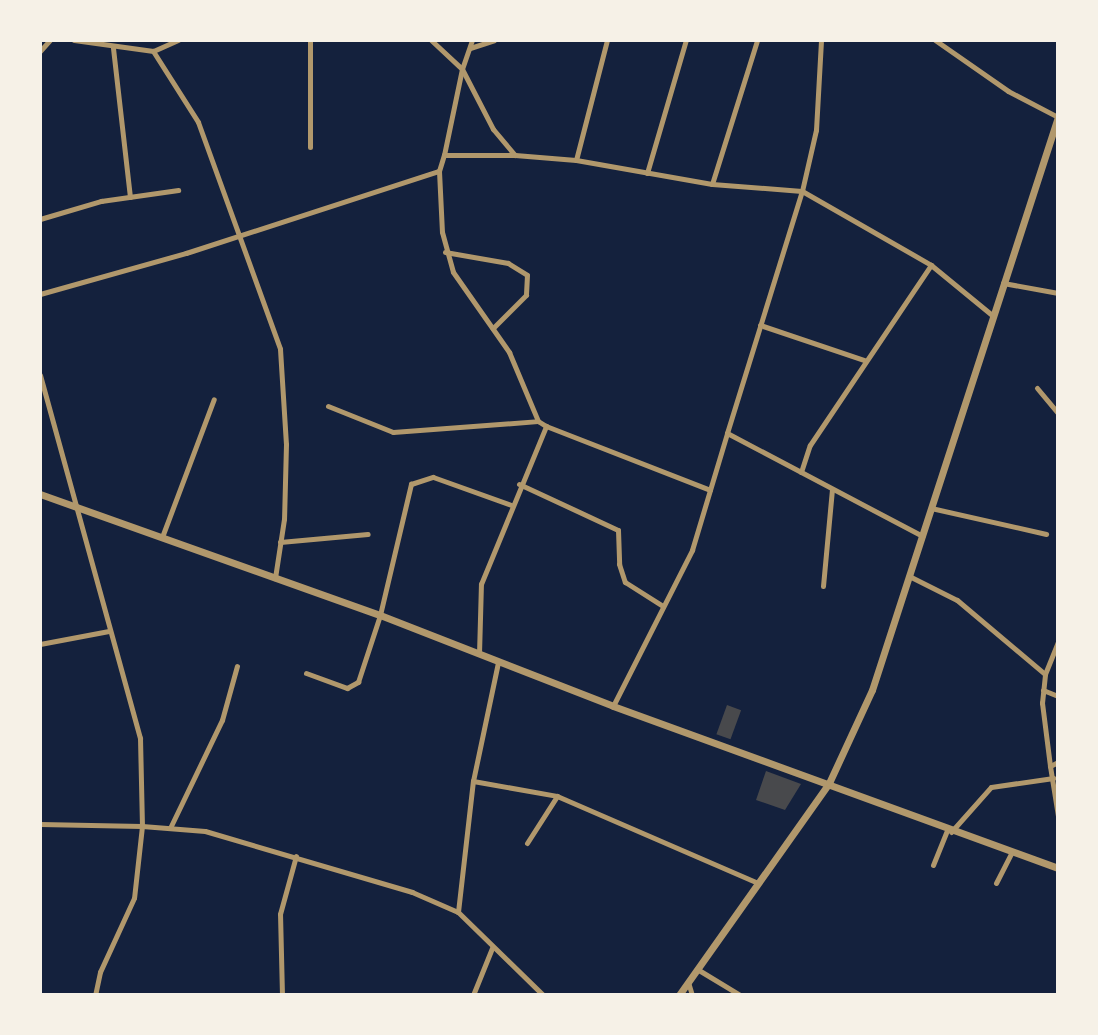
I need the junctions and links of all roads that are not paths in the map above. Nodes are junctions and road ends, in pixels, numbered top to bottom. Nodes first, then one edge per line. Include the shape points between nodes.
1 (50, 40) edge
2 (74, 40) edge
3 (178, 40) edge
4 (310, 40) edge
5 (431, 40) edge
6 (472, 40) edge
7 (494, 40) edge
8 (607, 40) edge
9 (686, 40) edge
10 (757, 40) edge
11 (821, 40) edge
12 (935, 40) edge
13 (113, 48) junction
14 (470, 48) junction
15 (40, 51) edge
16 (153, 51) junction
17 (461, 69) junction
18 (1058, 117) edge
19 (310, 148) dead end
20 (443, 155) junction
21 (515, 155) junction
22 (576, 160) junction
23 (439, 171) junction
24 (647, 173) junction
25 (712, 184) junction
26 (178, 190) dead end
27 (802, 191) junction
28 (130, 197) junction
29 (40, 219) edge
30 (238, 235) junction
31 (445, 252) junction
32 (931, 265) junction
33 (1003, 283) junction
34 (1058, 293) edge
35 (40, 294) edge
36 (993, 316) junction
37 (760, 325) junction
38 (494, 328) junction
39 (864, 360) junction
40 (40, 375) edge
41 (1037, 388) dead end
42 (214, 399) dead end
43 (328, 406) dead end
44 (1058, 413) edge
45 (538, 421) junction
46 (546, 426) junction
47 (727, 433) junction
48 (801, 472) junction
49 (519, 484) junction
50 (832, 489) junction
51 (710, 490) junction
52 (40, 494) edge
53 (511, 505) junction
54 (75, 507) junction
55 (931, 508) junction
56 (368, 534) dead end
57 (1046, 534) dead end
58 (922, 536) junction
59 (162, 537) junction
60 (280, 542) junction
61 (909, 576) junction
62 (275, 578) junction
63 (823, 586) dead end
64 (663, 607) junction
65 (380, 615) junction
66 (109, 631) junction
67 (1058, 641) edge
68 (40, 644) edge
69 (479, 656) junction
70 (498, 662) junction
71 (237, 666) dead end
72 (306, 673) dead end
73 (1045, 674) junction
74 (1043, 690) junction
75 (1058, 696) edge
76 (613, 706) junction
77 (1058, 762) edge
78 (1050, 766) junction
79 (1053, 778) junction
80 (473, 781) junction
81 (829, 783) junction
82 (557, 796) junction
83 (1058, 816) edge
84 (40, 824) edge
85 (142, 826) junction
86 (170, 828) junction
87 (949, 831) junction
88 (527, 844) dead end
89 (1012, 852) junction
90 (296, 856) junction
91 (933, 865) dead end
92 (1058, 868) edge
93 (758, 883) junction
94 (996, 883) dead end
95 (458, 912) junction
96 (492, 948) junction
97 (697, 969) junction
98 (688, 982) junction
99 (95, 995) edge
100 (282, 995) edge
101 (473, 995) edge
102 (543, 995) edge
103 (679, 995) edge
104 (692, 995) edge
105 (740, 995) edge

1 - 15 street
2 - 13 street
3 - 16 street
4 - 19 street
5 - 17 street
6 - 14 street
7 - 14 street
8 - 22 street
9 - 24 street
10 - 25 street
11 - 27 street via 816,130
12 - 18 street via 1009,91
13 - 16 street
13 - 28 street
14 - 17 street
16 - 30 street via 198,122
17 - 20 street
17 - 21 street via 493,129
18 - 33 street
20 - 21 street
20 - 23 street
21 - 22 street
22 - 24 street
23 - 30 street
23 - 31 street
24 - 25 street
25 - 27 street
26 - 28 street
27 - 32 street
27 - 37 street
28 - 29 street
30 - 35 street
30 - 60 street via 280,349 286,444
31 - 38 street via 469,299
31 - 38 street via 508,263 527,275 526,295
32 - 36 street
32 - 39 street
33 - 34 street
33 - 36 street
36 - 55 street
37 - 39 street
37 - 47 street
38 - 45 street via 521,376
39 - 48 street via 810,445
40 - 54 street via 60,435
41 - 44 street
42 - 59 street
43 - 45 street via 393,432
45 - 46 street
46 - 49 street
46 - 51 street
47 - 48 street
47 - 51 street
48 - 50 street
49 - 53 street
49 - 64 street via 618,530 618,564 625,582
50 - 58 street
50 - 63 street
51 - 64 street via 692,550
52 - 54 street
53 - 65 street via 433,477 411,484
53 - 69 street via 481,584
54 - 59 street
54 - 66 street
55 - 57 street
55 - 58 street
56 - 60 street
58 - 61 street
59 - 62 street
60 - 62 street
61 - 73 street via 957,600
61 - 81 street via 872,690
62 - 65 street
64 - 76 street
65 - 69 street
65 - 72 street via 353,686 347,688
66 - 68 street
66 - 85 street via 140,738
67 - 73 street
69 - 70 street
70 - 76 street
70 - 80 street
71 - 86 street via 222,720
73 - 74 street
74 - 75 street
74 - 78 street
76 - 81 street
77 - 78 street
78 - 79 street
79 - 83 street
79 - 87 street via 991,786
80 - 82 street
80 - 95 street
81 - 87 street
81 - 93 street
82 - 88 street
82 - 93 street
84 - 85 street
85 - 86 street
85 - 99 street via 134,898
86 - 90 street via 205,831
87 - 89 street
87 - 91 street
89 - 92 street
89 - 94 street
90 - 95 street via 412,892
90 - 100 street via 280,914
93 - 97 street
95 - 96 street
96 - 101 street
96 - 102 street
97 - 98 street
97 - 105 street
98 - 103 street
98 - 104 street

